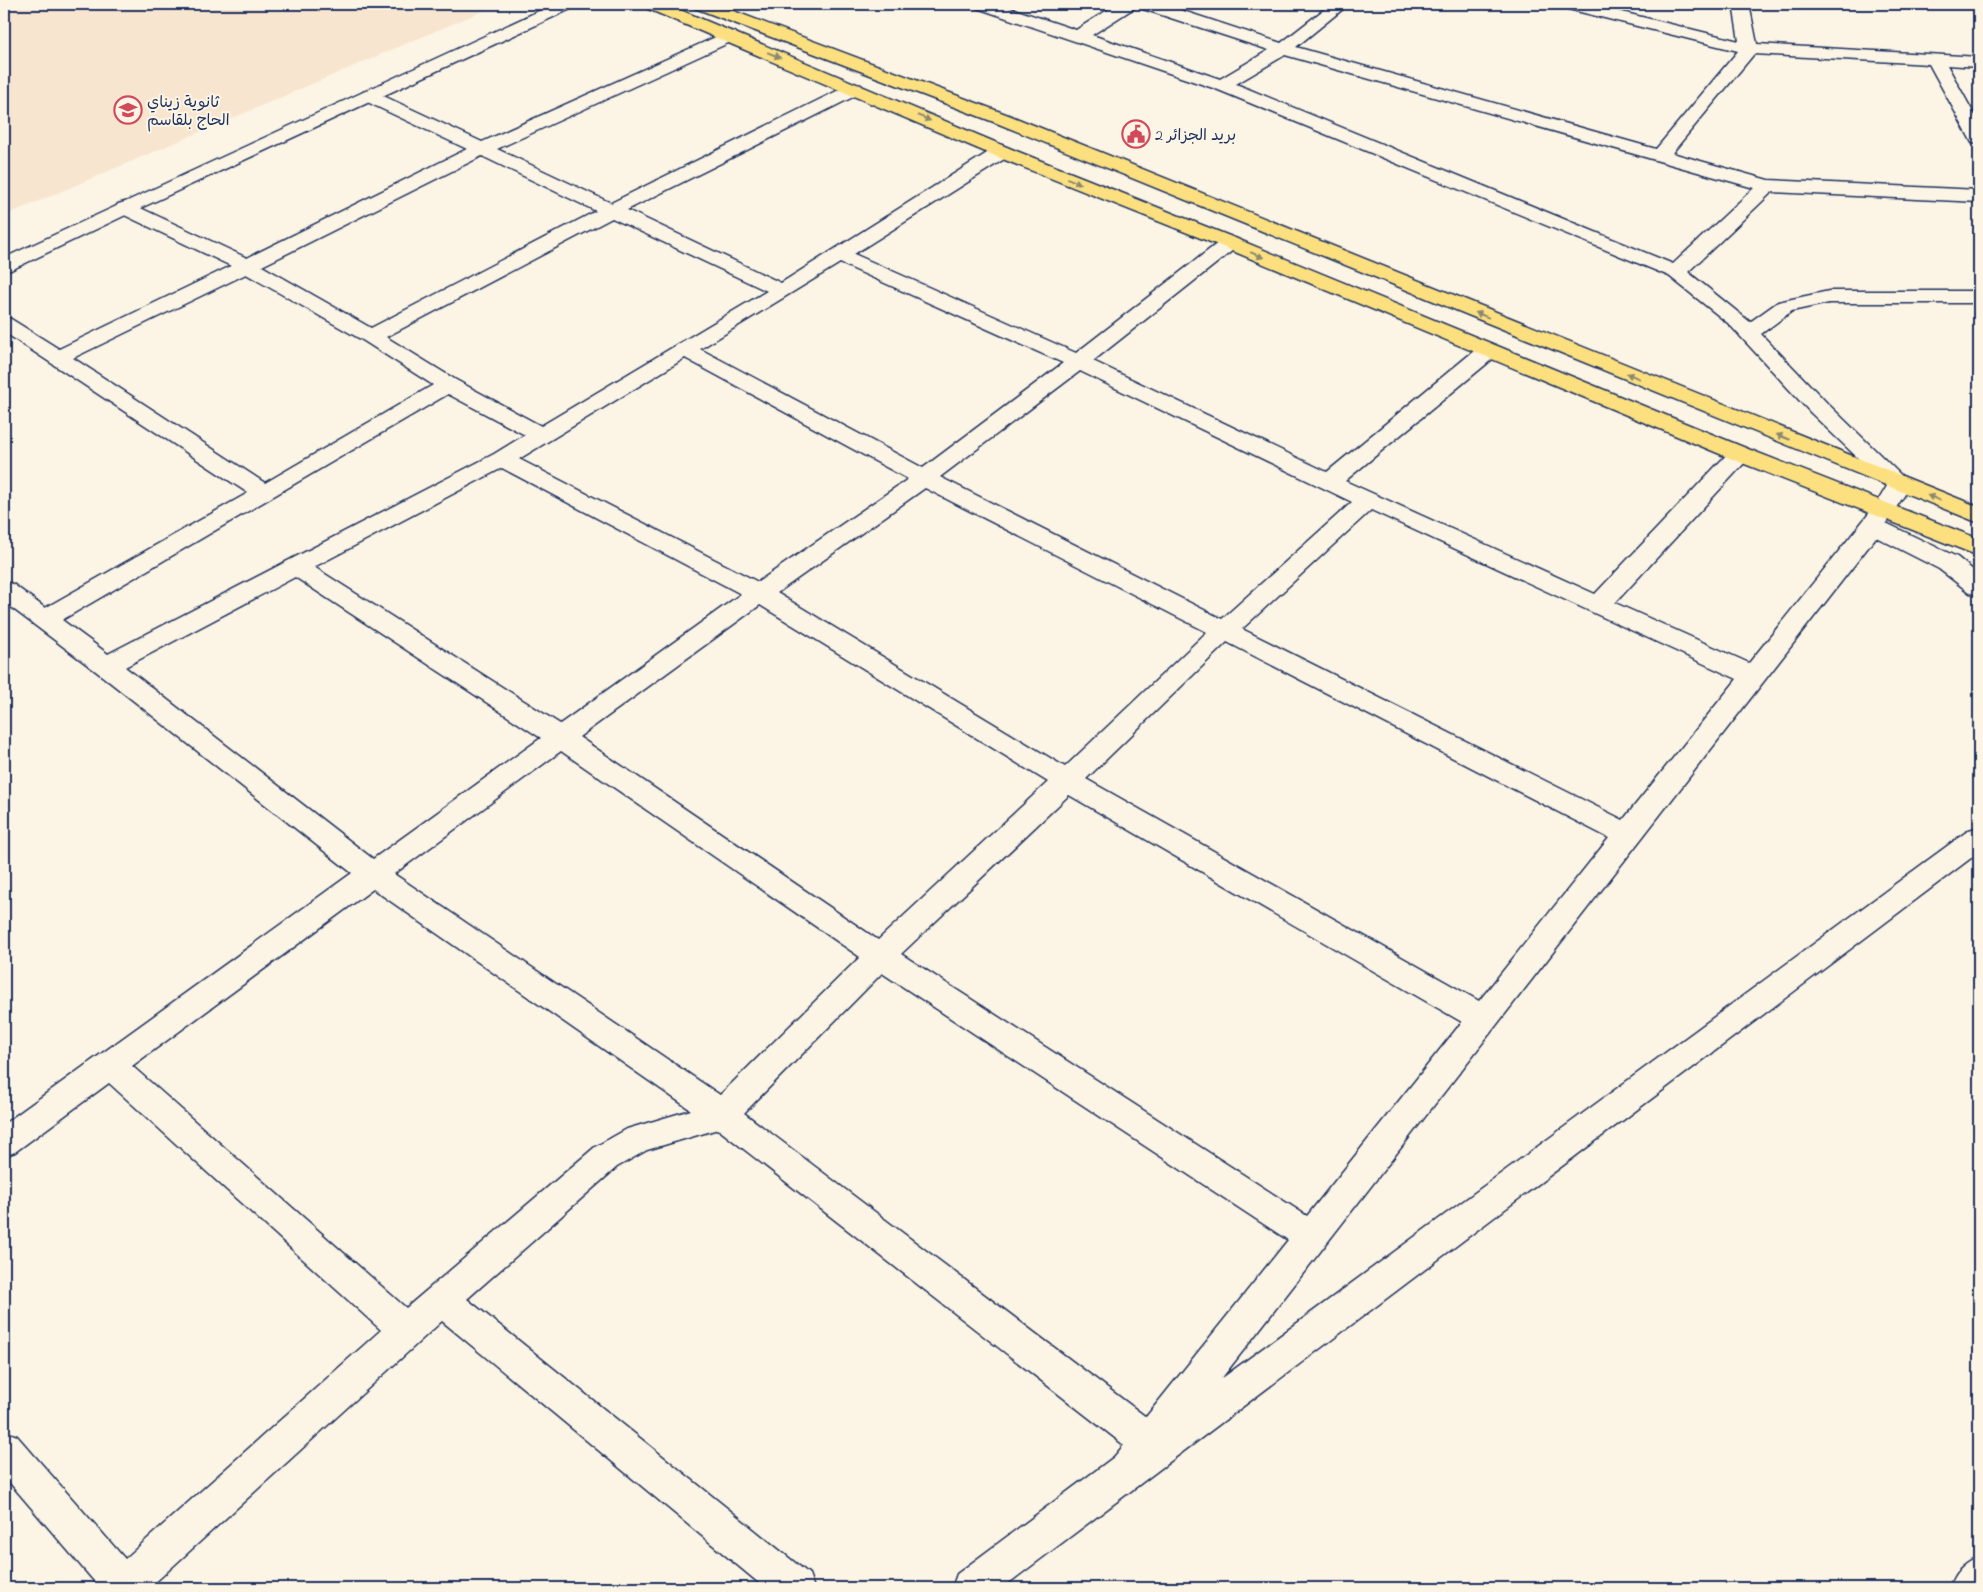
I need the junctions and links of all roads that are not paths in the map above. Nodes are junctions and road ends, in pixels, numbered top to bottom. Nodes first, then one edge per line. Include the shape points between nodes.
1 (567, 4) edge
2 (652, 4) edge
3 (701, 4) edge
4 (983, 4) edge
5 (1128, 4) edge
6 (1146, 4) edge
7 (1341, 4) edge
8 (1570, 4) edge
9 (1741, 4) edge
10 (729, 36) junction
11 (1077, 36) junction
12 (1283, 49) junction
13 (1749, 49) junction
14 (1936, 60) junction
15 (1979, 62) edge
16 (1222, 85) junction
17 (855, 89) junction
18 (369, 96) junction
19 (1979, 139) edge
20 (482, 148) junction
21 (1002, 152) junction
22 (1661, 155) junction
23 (1767, 186) junction
24 (1979, 196) edge
25 (125, 208) junction
26 (610, 211) junction
27 (1230, 244) junction
28 (839, 255) junction
29 (4, 266) edge
30 (247, 266) junction
31 (1676, 272) junction
32 (782, 291) junction
33 (1979, 297) edge
34 (4, 323) edge
35 (1750, 333) junction
36 (371, 336) junction
37 (685, 350) junction
38 (1488, 351) junction
39 (57, 358) junction
40 (1078, 362) junction
41 (448, 385) junction
42 (540, 434) junction
43 (1740, 454) junction
44 (502, 459) junction
45 (924, 478) junction
46 (1329, 482) junction
47 (266, 493) junction
48 (1368, 500) junction
49 (1885, 506) junction
50 (1979, 516) edge
51 (1979, 548) edge
52 (298, 567) junction
53 (1979, 587) edge
54 (5, 592) edge
55 (759, 593) junction
56 (1598, 606) junction
57 (44, 619) junction
58 (1225, 630) junction
59 (106, 666) junction
60 (1754, 676) junction
61 (561, 738) junction
62 (1067, 781) junction
63 (1628, 834) junction
64 (1979, 836) edge
65 (374, 874) junction
66 (880, 956) junction
67 (1482, 1018) junction
68 (110, 1066) junction
69 (722, 1114) junction
70 (4, 1142) edge
71 (1310, 1236) junction
72 (441, 1299) junction
73 (406, 1330) junction
74 (1148, 1441) junction
75 (4, 1449) edge
76 (1127, 1470) junction
77 (1979, 1575) edge
78 (122, 1587) edge
79 (795, 1588) edge
80 (971, 1588) edge
81 (1968, 1588) edge

1 - 18 street
2 - 10 main road
49 -> 3 main road via 1005,120
4 - 11 street
5 - 11 street
6 - 12 street
7 - 12 street
8 - 13 street
9 - 13 street
10 -> 17 main road
10 - 20 street
11 - 16 street
12 - 16 street
12 - 22 street
13 - 14 street
13 - 22 street
14 - 15 street
14 - 19 street
16 - 31 street
17 -> 21 main road
17 - 26 street
18 - 20 street
18 - 25 street
20 - 26 street
20 - 30 street
21 -> 27 main road
21 - 28 street
22 - 23 street
23 - 24 street
23 - 31 street
25 - 29 street
25 - 30 street
26 - 32 street
26 - 36 street
27 -> 38 main road
27 - 40 street
28 - 32 street
28 - 40 street
30 - 36 street
30 - 39 street
31 - 35 street
32 - 37 street
33 - 35 street via 1829,297 1785,306
34 - 39 street
35 - 49 street via 1819,408
36 - 41 street
37 - 42 street
37 - 45 street
38 - 43 main road
38 - 46 street
39 - 47 street
40 - 45 street
40 - 46 street
41 - 42 street
41 - 47 street
42 - 44 street
43 - 49 main road
43 - 56 street
44 - 52 street
44 - 55 street
45 - 55 street
45 - 58 street
46 - 48 street
47 - 57 street
48 - 56 street
48 - 58 street
50 -> 49 main road
49 - 51 main road
49 - 53 street
49 - 60 street
52 - 59 street
52 - 61 street
54 - 57 street
55 - 61 street
55 - 62 street
56 - 60 street
57 - 59 street
58 - 62 street
58 - 63 street
59 - 65 street
60 - 63 street
61 - 65 street
61 - 66 street
62 - 66 street
62 - 67 street
63 - 67 street
64 - 76 street
65 - 68 street
65 - 69 street
66 - 69 street
66 - 71 street
67 - 71 street
68 - 70 street
68 - 73 street
69 - 72 street via 638,1140 606,1156
69 - 74 street
71 - 74 street
72 - 73 street
72 - 79 street
73 - 78 street
74 - 76 street
75 - 78 street
76 - 80 street
77 - 81 street

